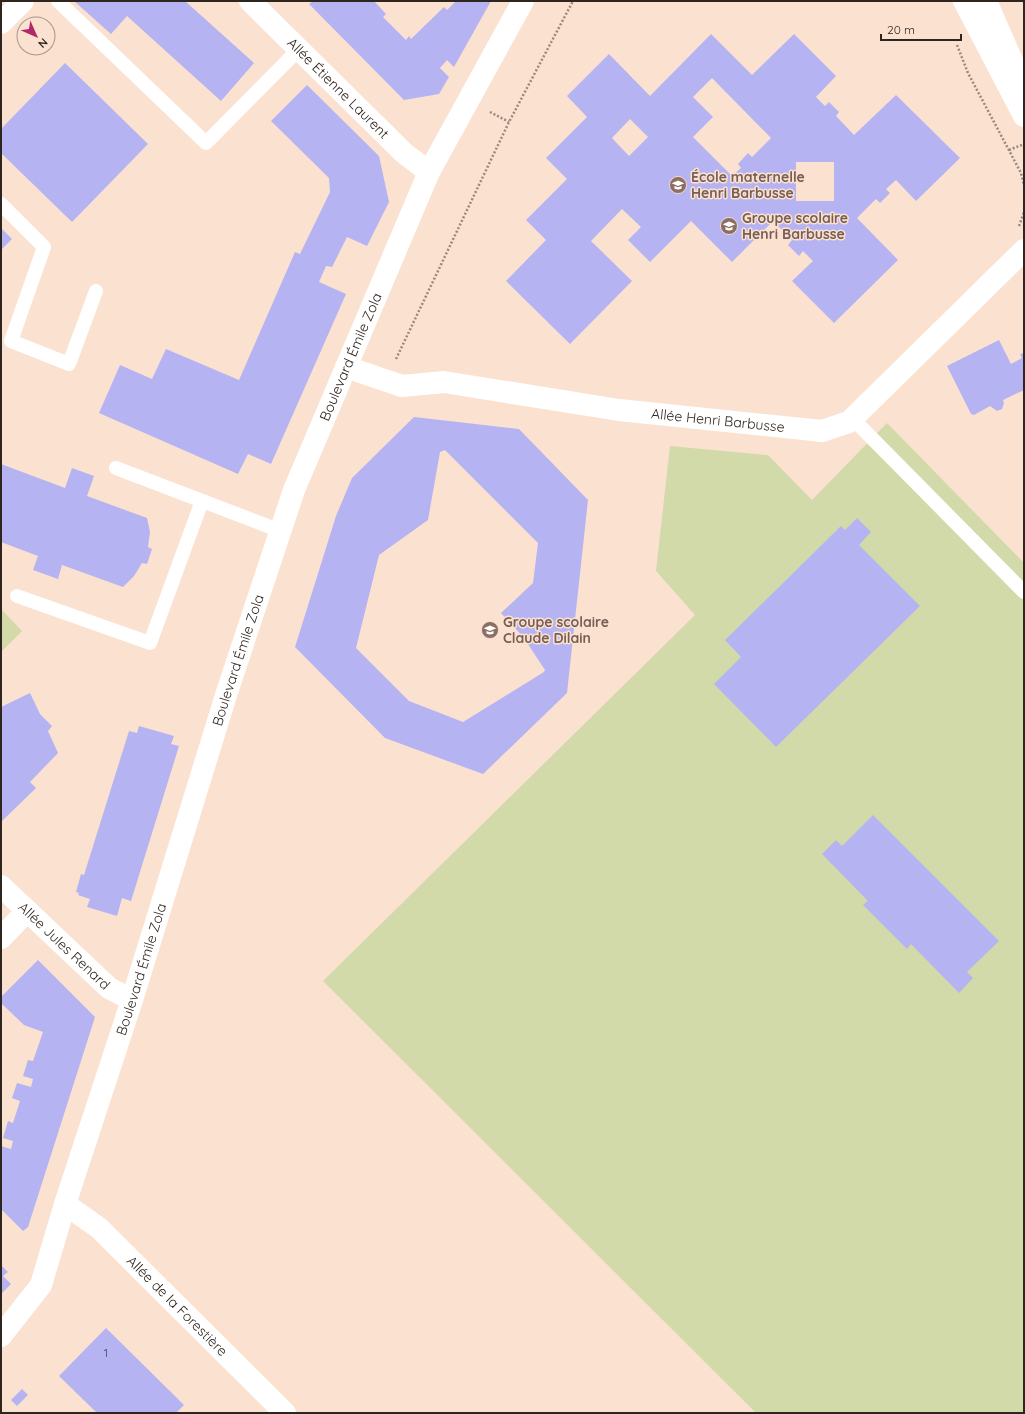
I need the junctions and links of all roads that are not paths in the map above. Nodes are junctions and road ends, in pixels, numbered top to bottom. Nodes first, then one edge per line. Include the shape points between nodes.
1 (23, 1) edge
2 (58, 1) edge
3 (250, 1) edge
4 (523, 1) edge
5 (964, 1) edge
6 (986, 1) edge
7 (1, 23) edge
8 (299, 49) junction
9 (1022, 74) edge
10 (1024, 116) edge
11 (429, 172) junction
12 (1, 204) edge
13 (1024, 250) edge
14 (96, 291) dead end
15 (346, 367) junction
16 (852, 418) junction
17 (116, 468) dead end
18 (202, 501) junction
19 (281, 531) junction
20 (1024, 592) edge
21 (17, 596) dead end
22 (1, 886) edge
23 (27, 912) junction
24 (1, 938) edge
25 (132, 1000) junction
26 (65, 1204) junction
27 (1, 1336) edge
28 (285, 1413) edge

1 - 7 street
2 - 8 lane via 206,143
3 - 8 street, Allée Étienne Laurent
4 - 11 street, Boulevard Émile Zola
5 - 10 street
6 - 9 street
8 - 11 street, Allée Étienne Laurent via 404,152
11 - 15 street, Boulevard Émile Zola
12 - 14 lane via 44,247 11,340 69,364
13 - 16 street, Allée Henri Barbusse
15 - 16 street, Allée Henri Barbusse via 402,386 444,382 619,410 756,425 822,431 849,422
15 - 19 street, Boulevard Émile Zola via 294,490
16 - 20 lane
17 - 18 lane
18 - 19 lane
18 - 21 lane via 150,643
19 - 25 street, Boulevard Émile Zola via 227,692
22 - 23 street, Allée Jules Renard
23 - 24 street
23 - 25 street, Allée Jules Renard via 109,988
25 - 26 street, Boulevard Émile Zola
26 - 27 street, Boulevard Émile Zola via 41,1285
26 - 28 street, Allée de la Forestière via 99,1228

